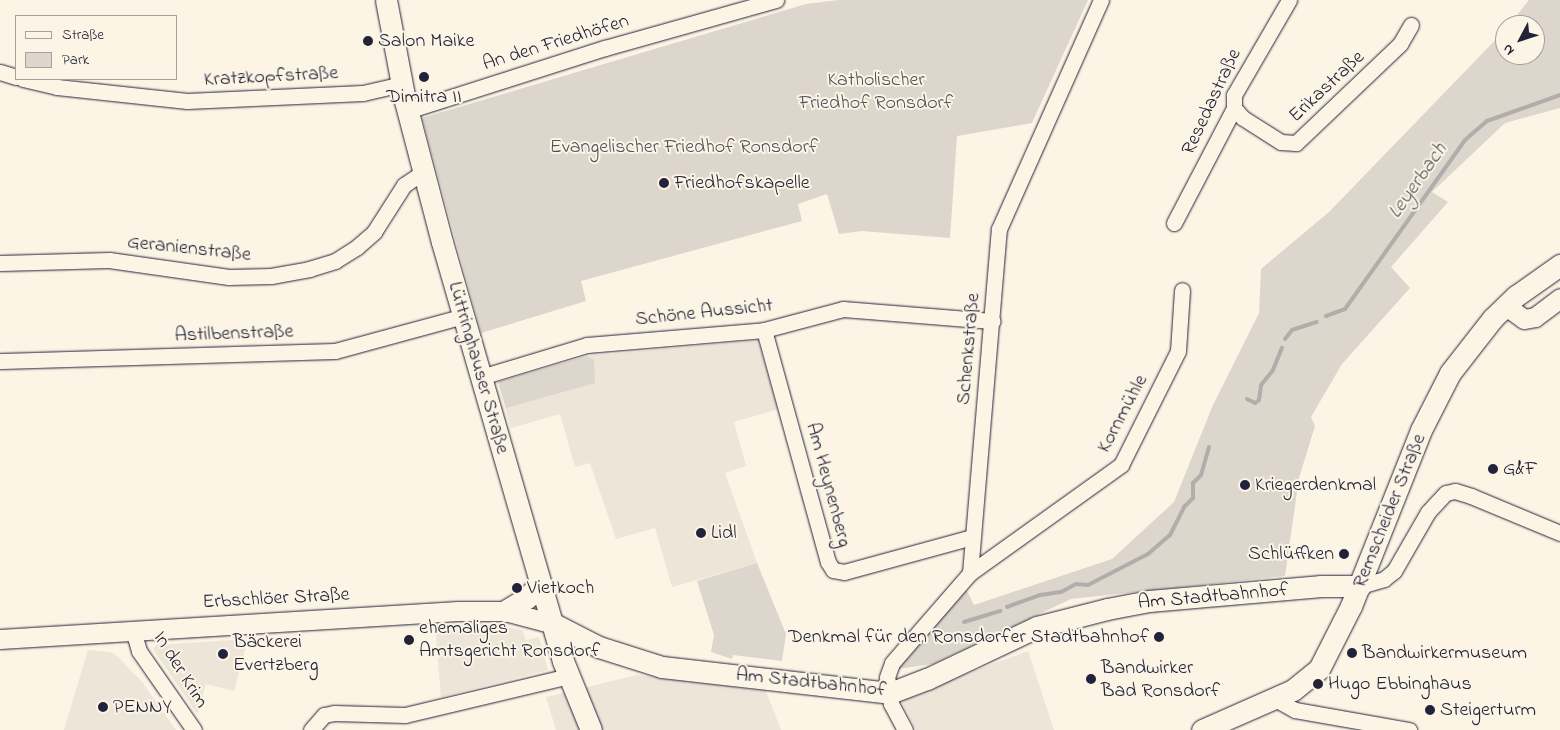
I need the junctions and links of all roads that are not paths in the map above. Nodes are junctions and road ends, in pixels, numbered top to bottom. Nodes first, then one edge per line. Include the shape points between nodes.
1 (386, 0) edge
2 (776, 0) edge
3 (1101, 0) edge
4 (1289, 0) edge
5 (1412, 25) dead end
6 (0, 72) edge
7 (15, 77) edge
8 (27, 80) edge
9 (402, 84) junction
10 (1234, 108) junction
11 (408, 111) junction
12 (423, 172) junction
13 (1174, 223) dead end
14 (0, 263) edge
15 (1560, 265) edge
16 (1182, 290) dead end
17 (1560, 298) edge
18 (1506, 306) junction
19 (464, 316) junction
20 (993, 322) junction
21 (764, 330) junction
22 (0, 361) edge
23 (481, 377) junction
24 (1560, 533) edge
25 (972, 537) junction
26 (970, 573) junction
27 (540, 582) junction
28 (1360, 586) junction
29 (505, 611) junction
30 (554, 624) junction
31 (133, 630) junction
32 (0, 639) edge
33 (568, 676) junction
34 (890, 693) junction
35 (1275, 699) junction
36 (194, 730) edge
37 (311, 730) edge
38 (591, 730) edge
39 (906, 730) edge
40 (1202, 730) edge
41 (1409, 730) edge

1 - 9 main road, Lüttringhauser Straße
2 - 11 street, An den Friedhöfen via 606,48
3 - 20 street, Schenkstraße via 999,229
4 - 10 street, Resedastraße via 1234,95
5 - 10 street, Erikastraße via 1400,44 1296,143 1281,142 1243,118
6 - 7 street
8 - 9 street, Kratzkopfstraße via 57,87 187,101 364,93
9 - 11 main road, Lüttringhauser Straße
10 - 13 street, Resedastraße
11 - 12 main road, Lüttringhauser Straße
12 - 14 street, Geranienstraße via 404,185 374,232 357,247 335,261 310,269 271,276 229,276 110,260
12 - 19 main road, Lüttringhauser Straße
15 - 18 main road, Remscheider Straße
16 - 26 street, Kornmühle via 1178,351 1122,465
17 - 18 street via 1535,317 1524,319
18 - 28 main road, Remscheider Straße via 1466,350 1431,408
19 - 22 street, Astilbenstraße via 335,351
19 - 23 main road, Lüttringhauser Straße
20 - 21 street, Schöne Aussicht via 843,309
20 - 25 street, Schenkstraße
21 - 23 street, Schöne Aussicht via 587,345
21 - 25 street, Am Heynenberg via 828,562 834,570 844,572
23 - 27 main road, Lüttringhauser Straße
24 - 28 street via 1472,496 1455,491 1446,493 1428,512 1394,571 1384,579
25 - 26 street, Schenkstraße
26 - 34 street via 892,663 887,677
27 - 29 main road via 527,598
27 - 30 main road, Lüttringhauser Straße
28 - 34 main road, Am Stadtbahnhof via 1321,586 1149,601 1107,609 1038,627
28 - 35 main road, Remscheider Straße via 1319,670 1300,686
29 - 30 street, Erbschlöer Straße
29 - 31 street, Erbschlöer Straße
30 - 33 main road, Lüttringhauser Straße
30 - 34 main road, Am Stadtbahnhof via 599,648 662,667
31 - 32 street, Erbschlöer Straße
31 - 36 street, In der Krim via 139,651
33 - 37 street via 394,716 334,712 324,715
33 - 38 main road, Lüttringhauser Straße
34 - 39 street via 893,711
35 - 40 main road, Remscheider Straße
35 - 41 street via 1295,710

